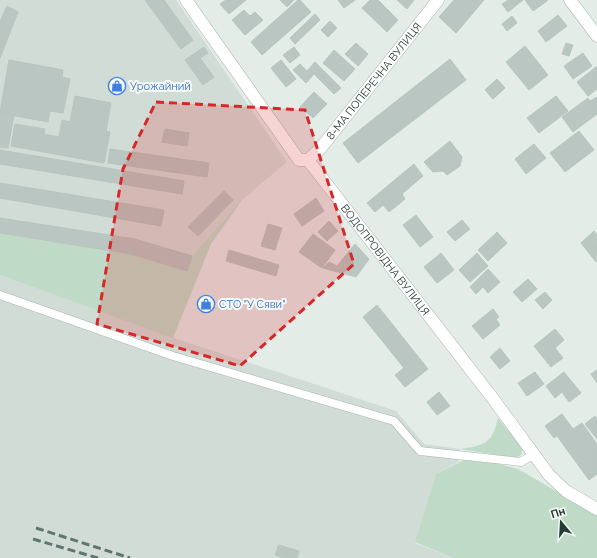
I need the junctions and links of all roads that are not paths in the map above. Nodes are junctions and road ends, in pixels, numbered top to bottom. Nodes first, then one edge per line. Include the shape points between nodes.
1 (186, 0) edge
2 (438, 0) edge
3 (570, 0) edge
4 (597, 36) edge
5 (308, 160) junction
6 (0, 295) edge
7 (534, 454) junction
8 (597, 509) edge

1 - 5 street, ВОДОПРОВІДНА ВУЛИЦЯ via 299,160
2 - 5 street, 8-МА ПОПЕРЕЧНА ВУЛИЦЯ via 320,149
3 - 4 street
5 - 7 street, ВОДОПРОВІДНА ВУЛИЦЯ
6 - 7 lane via 173,356 394,421 420,451 520,462
7 - 8 street, ВОДОПРОВІДНА ВУЛИЦЯ via 549,475 566,490

